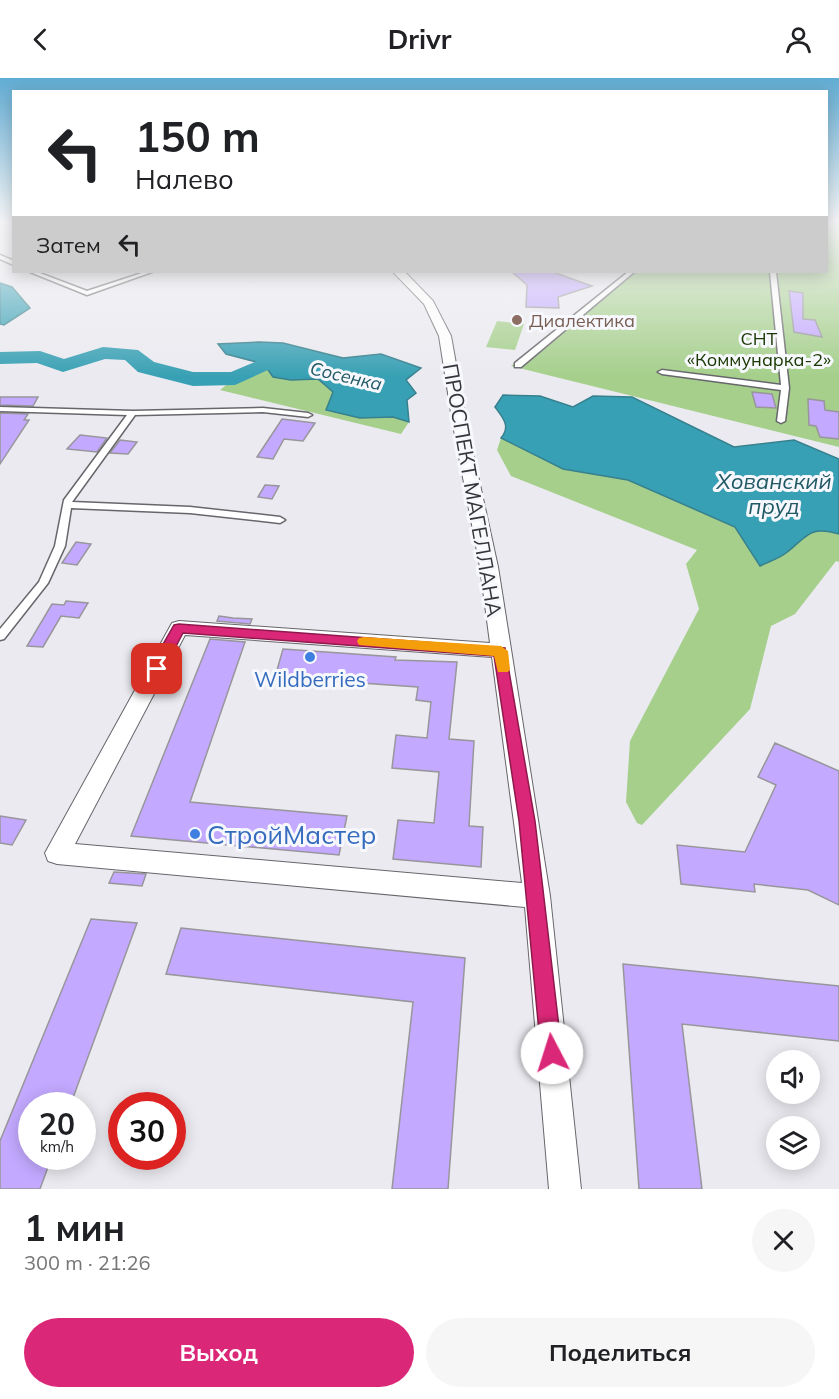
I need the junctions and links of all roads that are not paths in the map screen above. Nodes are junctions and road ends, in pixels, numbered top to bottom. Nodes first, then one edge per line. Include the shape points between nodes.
1 (36, 273) edge
2 (146, 273) edge
3 (400, 273) edge
4 (630, 273) edge
5 (773, 273) edge
6 (518, 365) dead end
7 (662, 372) dead end
8 (785, 388) junction
9 (0, 409) edge
10 (133, 413) junction
11 (308, 415) dead end
12 (782, 421) dead end
13 (68, 505) junction
14 (280, 520) dead end
15 (0, 636) edge
16 (501, 651) junction
17 (537, 896) junction
18 (565, 1189) edge

1 - 2 lane via 87,293
3 - 16 street, ПРОСПЕКТ МАГЕЛЛАНА via 429,303 445,336
4 - 6 lane
5 - 8 lane
7 - 8 lane
8 - 12 lane
9 - 10 lane
10 - 11 lane via 263,410
10 - 13 lane
13 - 14 lane via 190,510
13 - 15 lane via 60,546 43,583
16 - 17 street, ПРОСПЕКТ МАГЕЛЛАНА
16 - 17 street via 179,628 57,853
17 - 18 street, ПРОСПЕКТ МАГЕЛЛАНА

